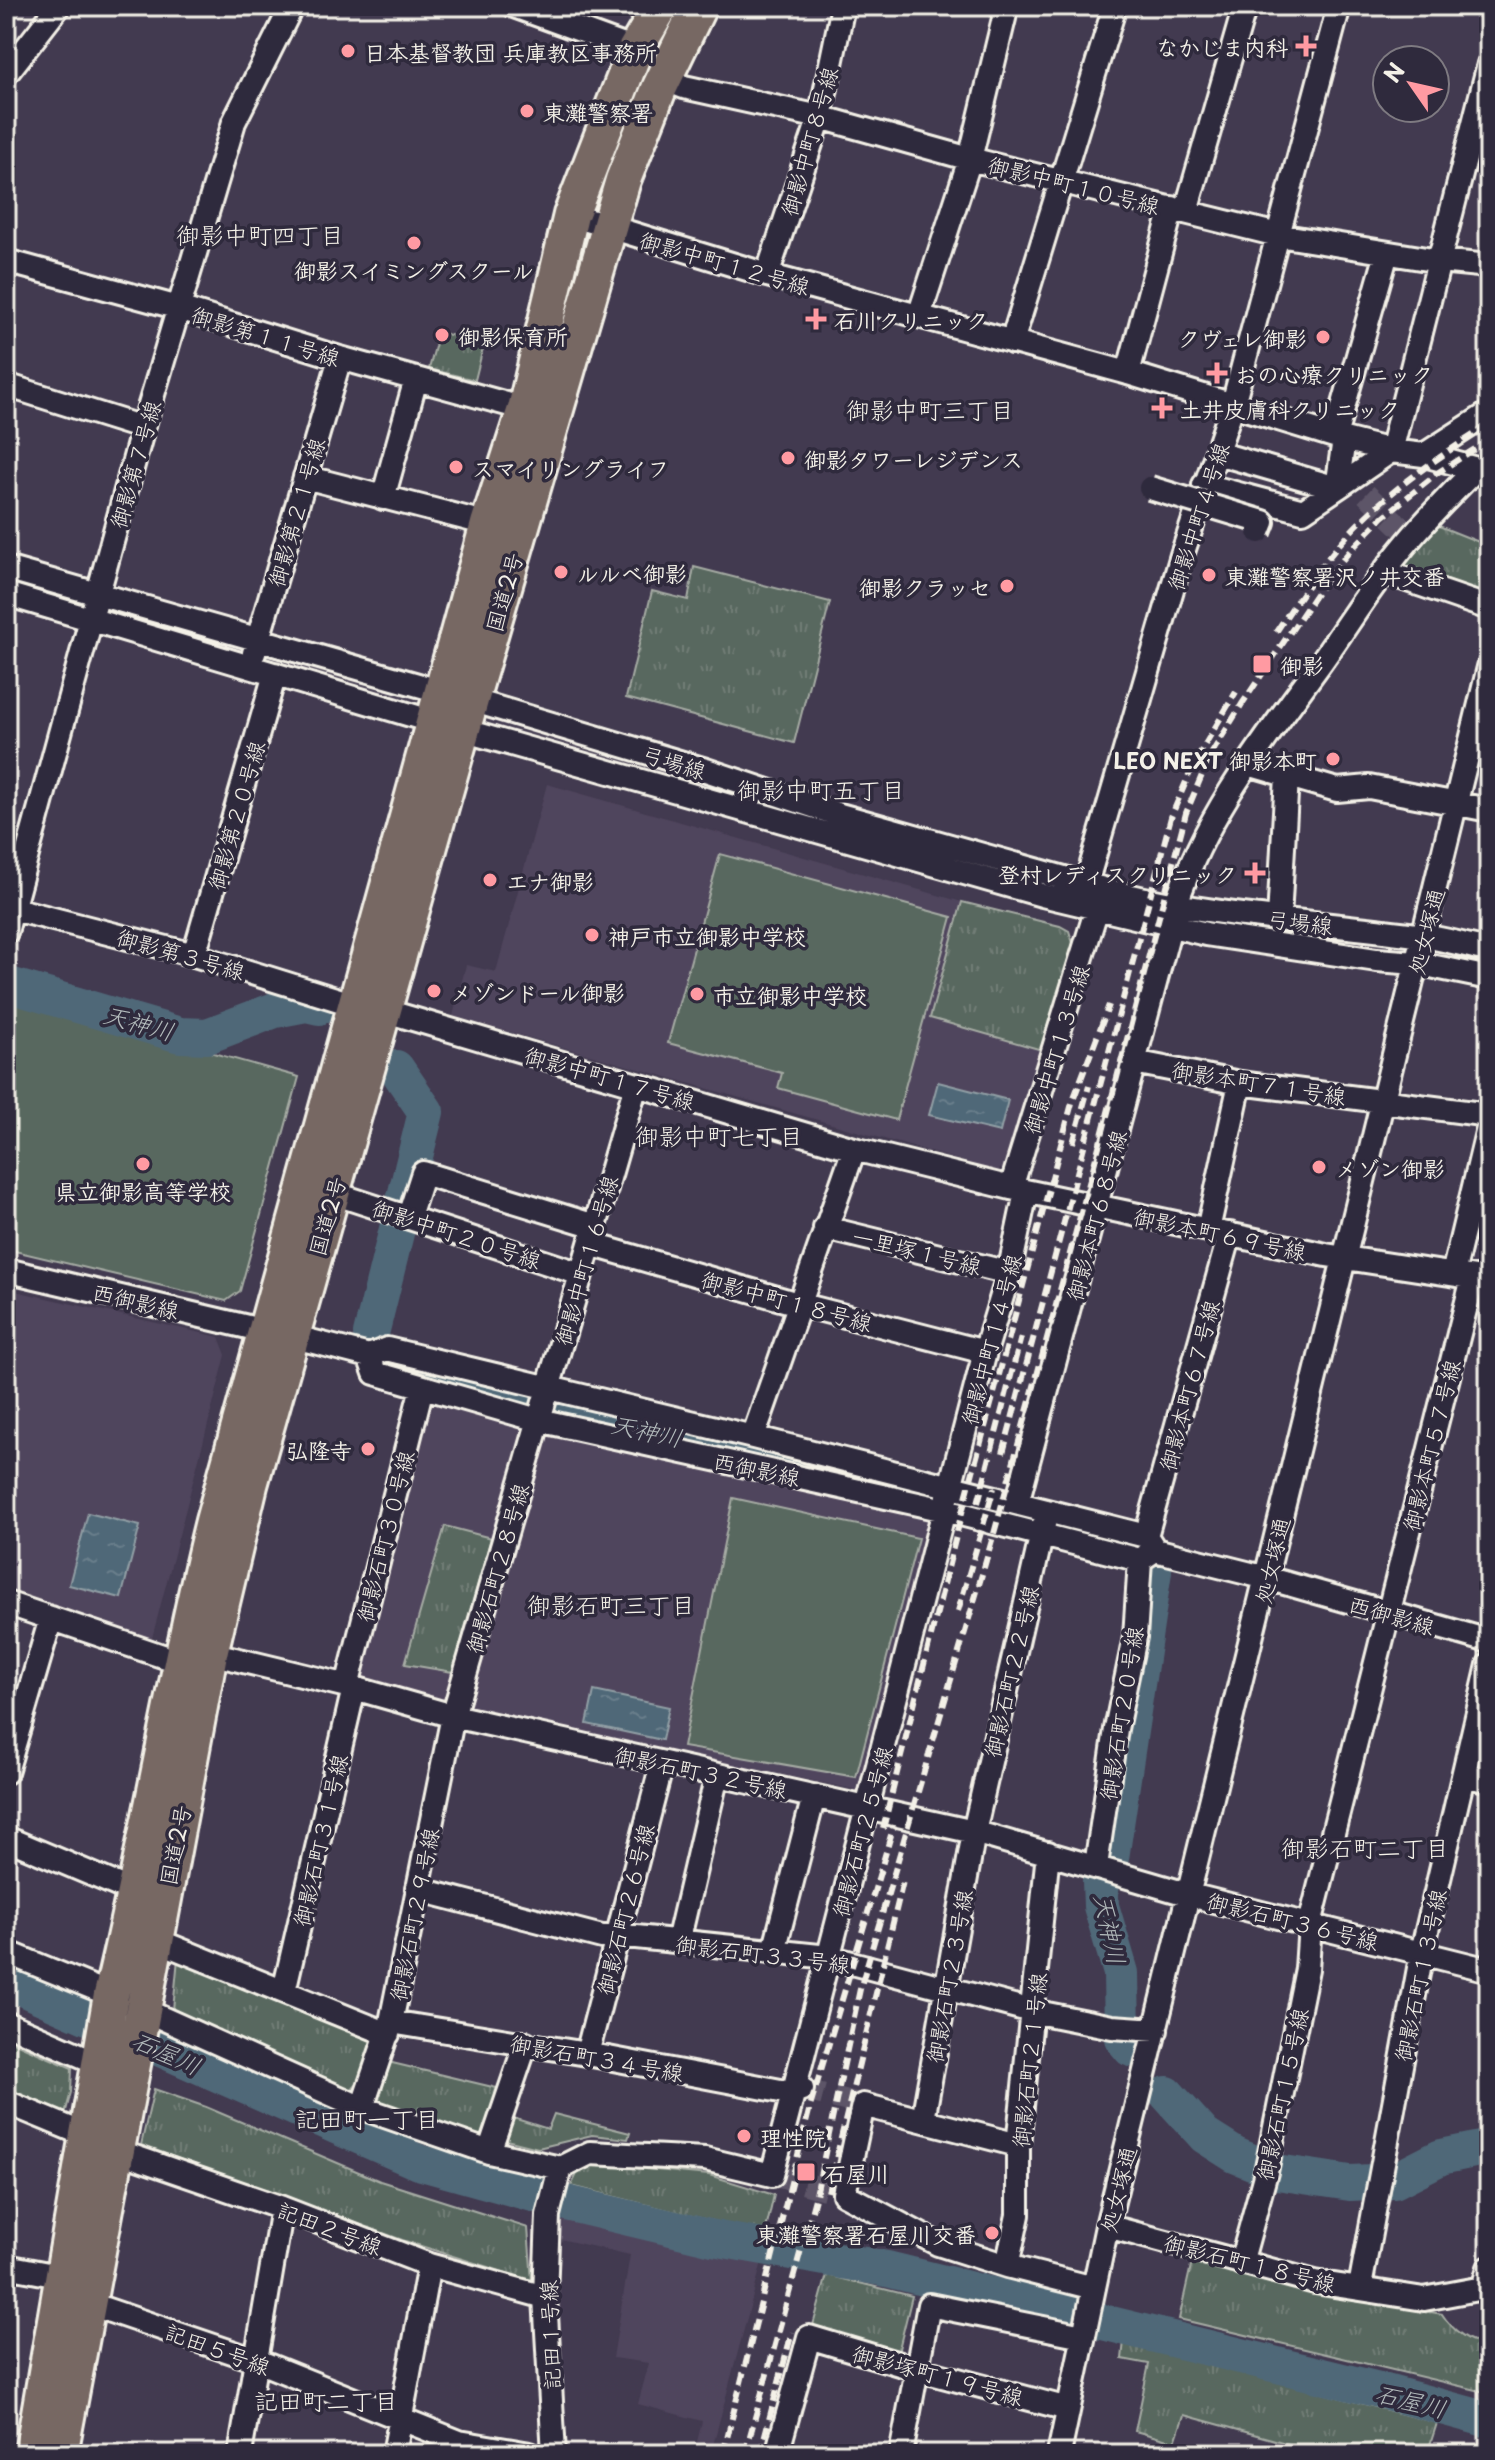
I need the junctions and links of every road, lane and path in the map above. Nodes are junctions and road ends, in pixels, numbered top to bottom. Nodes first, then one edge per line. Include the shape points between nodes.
1 (59, 6) edge
2 (292, 6) edge
3 (514, 6) edge
4 (661, 6) edge
5 (699, 6) edge
6 (843, 6) edge
7 (1007, 6) edge
8 (1115, 6) edge
9 (1245, 6) edge
10 (1339, 6) edge
11 (635, 50) junction
12 (1489, 64) edge
13 (6, 74) edge
14 (664, 79) junction
15 (820, 117) junction
16 (970, 159) junction
17 (1060, 180) junction
18 (1179, 210) junction
19 (571, 215) junction
20 (609, 228) junction
21 (1278, 235) junction
22 (1387, 253) junction
23 (6, 261) edge
24 (1439, 261) junction
25 (1489, 266) edge
26 (767, 275) junction
27 (179, 308) junction
28 (919, 316) junction
29 (1012, 342) junction
30 (340, 358) junction
31 (1128, 373) junction
32 (416, 379) junction
33 (6, 385) edge
34 (1233, 404) junction
35 (525, 409) junction
36 (1489, 413) edge
37 (143, 428) junction
38 (1340, 438) junction
39 (1391, 451) junction
40 (1217, 453) junction
41 (1424, 455) junction
42 (1482, 471) edge
43 (305, 477) junction
44 (1204, 485) junction
45 (1351, 487) junction
46 (1150, 488) dead end
47 (383, 498) junction
48 (488, 524) junction
49 (1259, 532) dead end
50 (6, 568) edge
51 (1384, 572) junction
52 (6, 594) edge
53 (98, 595) junction
54 (1489, 608) edge
55 (90, 619) junction
56 (257, 640) junction
57 (252, 667) junction
58 (1489, 667) edge
59 (275, 674) junction
60 (453, 711) junction
61 (1248, 764) junction
62 (1287, 776) junction
63 (1457, 803) junction
64 (1489, 810) edge
65 (1086, 884) junction
66 (1176, 904) junction
67 (9, 908) edge
68 (1097, 908) junction
69 (1279, 919) junction
70 (1170, 927) junction
71 (6, 932) edge
72 (1425, 936) junction
73 (1489, 950) edge
74 (194, 955) junction
75 (1416, 963) junction
76 (1489, 978) edge
77 (370, 1008) junction
78 (1134, 1062) junction
79 (1240, 1083) junction
80 (636, 1085) junction
81 (1384, 1101) junction
82 (1489, 1115) edge
83 (1489, 1124) edge
84 (854, 1149) junction
85 (1019, 1190) junction
86 (333, 1193) junction
87 (1097, 1207) junction
88 (404, 1215) junction
89 (825, 1228) junction
90 (1219, 1232) junction
91 (592, 1235) junction
92 (1343, 1258) junction
93 (6, 1270) edge
94 (1009, 1273) junction
95 (581, 1274) junction
96 (1472, 1277) edge
97 (798, 1304) junction
98 (278, 1334) junction
99 (985, 1352) junction
100 (369, 1356) junction
101 (422, 1387) junction
102 (543, 1405) junction
103 (753, 1437) junction
104 (951, 1486) junction
105 (1017, 1503) junction
106 (945, 1510) junction
107 (1047, 1511) junction
108 (1042, 1535) junction
109 (1147, 1549) junction
110 (1267, 1578) junction
111 (6, 1603) edge
112 (1388, 1613) junction
113 (51, 1618) junction
114 (1489, 1641) edge
115 (195, 1657) junction
116 (1489, 1665) edge
117 (351, 1687) junction
118 (453, 1716) junction
119 (662, 1764) junction
120 (6, 1772) edge
121 (717, 1775) junction
122 (1465, 1775) junction
123 (1489, 1781) edge
124 (814, 1796) junction
125 (867, 1808) junction
126 (974, 1832) junction
127 (6, 1838) edge
128 (1048, 1853) junction
129 (1102, 1868) junction
130 (417, 1889) junction
131 (134, 1892) junction
132 (1190, 1895) junction
133 (1310, 1924) junction
134 (617, 1938) junction
135 (156, 1940) junction
136 (678, 1942) junction
137 (774, 1951) junction
138 (6, 1952) edge
139 (1422, 1952) junction
140 (829, 1957) junction
141 (1489, 1970) edge
142 (945, 1987) junction
143 (284, 1991) junction
144 (1032, 2011) junction
145 (6, 2023) edge
146 (105, 2026) junction
147 (389, 2028) junction
148 (1156, 2030) junction
149 (138, 2038) junction
150 (526, 2043) junction
151 (587, 2054) junction
152 (797, 2091) junction
153 (6, 2102) edge
154 (362, 2108) junction
155 (923, 2120) junction
156 (102, 2143) junction
157 (1018, 2145) junction
158 (489, 2152) junction
159 (558, 2176) junction
160 (282, 2208) junction
161 (1107, 2226) junction
162 (1241, 2263) junction
163 (429, 2265) junction
164 (6, 2266) edge
165 (1007, 2266) junction
166 (64, 2277) junction
167 (1487, 2282) edge
168 (1360, 2287) junction
169 (1092, 2296) junction
170 (545, 2297) junction
171 (87, 2303) junction
172 (1083, 2333) junction
173 (255, 2360) junction
174 (916, 2369) junction
175 (1068, 2409) junction
176 (399, 2419) junction
177 (32, 2454) edge
178 (60, 2454) edge
179 (240, 2454) edge
180 (394, 2454) edge
181 (530, 2454) edge
182 (554, 2454) edge
183 (777, 2454) edge
184 (901, 2454) edge
185 (1059, 2454) edge

1 - 13 street
2 - 27 street, 御影第７号線 via 234,122
3 - 11 street
4 - 11 highway, 国道2号
5 - 14 highway, 国道2号
6 - 15 street, 御影中町８号線
7 - 16 street
8 - 17 street
9 - 18 street
10 - 21 street, 御影中町４号線
11 - 19 highway, 国道2号
12 - 24 street
14 - 15 street, 御影中町１０号線
14 - 20 highway, 国道2号
15 - 16 street, 御影中町１０号線
15 - 26 street, 御影中町８号線
16 - 17 street, 御影中町１０号線
16 - 28 street
17 - 18 street, 御影中町１０号線
17 - 29 street
18 - 21 street, 御影中町１０号線
18 - 31 street
19 - 20 street, 御影中町１２号線
19 - 35 highway, 国道2号
20 - 26 street, 御影中町１２号線
20 - 60 highway, 国道2号
21 - 22 street, 御影中町１０号線
21 - 34 street, 御影中町４号線
22 - 24 street, 御影中町１０号線
22 - 38 street
23 - 27 street, 御影第１１号線
24 - 25 street, 御影中町１０号線
24 - 39 street
26 - 28 street, 御影中町１２号線
27 - 30 street, 御影第１１号線
27 - 37 street, 御影第７号線
28 - 29 street, 御影中町１２号線
29 - 31 street, 御影中町１２号線
30 - 32 street, 御影第１１号線
30 - 43 street, 御影第２１号線
31 - 34 street, 御影中町１２号線
32 - 35 street, 御影第１１号線
32 - 47 street
33 - 37 street
34 - 38 street, 御影中町１２号線
34 - 40 street, 御影中町４号線
35 - 48 highway, 国道2号
36 - 41 street
37 - 53 street, 御影第７号線
38 - 39 street, 御影中町１２号線
38 - 45 street
39 - 41 street, 御影中町１２号線
39 - 45 street
40 - 44 street, 御影中町４号線
40 - 45 street
41 - 42 street, 御影中町１２号線
42 - 51 street, 御影本町６８号線 via 1409,534
43 - 47 street
43 - 56 street, 御影第２１号線
44 - 45 street via 1303,511
44 - 65 street, 御影中町４号線
46 - 49 street, bridge via 1263,522
47 - 48 street
48 - 60 highway, 国道2号
50 - 53 street, 弓場線
51 - 54 street
51 - 61 street, 御影本町６８号線
52 - 55 street, 弓場線
53 - 55 street, 御影第７号線
53 - 56 street, 弓場線
55 - 57 street, 弓場線
55 - 67 street, 御影第７号線
56 - 57 street, 御影第２１号線
56 - 60 street, 弓場線
57 - 59 street, 弓場線
58 - 63 street, 処女塚通
59 - 60 street, 弓場線
59 - 74 street, 御影第２０号線
60 - 65 street, 弓場線 via 706,770 840,815
60 - 68 street, 弓場線
60 - 77 highway, 国道2号
61 - 62 street
61 - 66 street, 御影本町６８号線 via 1211,822
62 - 63 street via 1337,790 1369,787
62 - 69 street
63 - 64 street
63 - 72 street, 処女塚通
65 - 66 street, 弓場線
65 - 68 street
66 - 69 street, 弓場線
66 - 70 street, 御影本町６８号線
67 - 71 street, 御影第７号線
67 - 74 street, 御影第３号線
68 - 70 street, 弓場線
68 - 85 street, 御影中町１３号線
69 - 72 street, 弓場線
70 - 75 street, 弓場線
70 - 78 street, 御影本町６８号線
72 - 73 street, 弓場線
72 - 75 street, 処女塚通
74 - 77 street, 御影第３号線
75 - 76 street, 弓場線
75 - 81 street, 処女塚通
77 - 80 street, 御影中町１７号線
77 - 86 highway, 国道2号
77 - 98 highway, 国道2号
78 - 79 street, 御影本町７１号線
78 - 87 street, 御影本町６８号線
79 - 81 street, 御影本町７１号線
79 - 90 street, 御影本町６７号線
80 - 84 street, 御影中町１７号線
80 - 91 street, 御影中町１６号線
81 - 82 street, 御影本町７１号線
81 - 92 street, 処女塚通
83 - 96 street, 御影本町５７号線
84 - 85 street, 御影中町１７号線
84 - 89 street
85 - 87 street, 御影中町１７号線
85 - 94 street, 御影中町１４号線
86 - 88 street, 御影中町２０号線
86 - 98 highway, 国道2号
87 - 90 street, 御影本町６９号線
87 - 105 street, 御影本町６８号線
88 - 91 street, 御影中町１８号線 via 423,1173
88 - 95 street, 御影中町２０号線
89 - 94 street, 一里塚１号線
89 - 97 street
90 - 92 street, 御影本町６９号線
90 - 109 street, 御影本町６７号線
91 - 95 street, 御影中町１６号線
91 - 97 street, 御影中町１８号線
92 - 96 street, 御影本町６９号線
92 - 110 street, 処女塚通
93 - 98 street, 西御影線
94 - 99 street, 御影中町１４号線
95 - 102 street, 御影中町１６号線
96 - 112 street, 御影本町５７号線
97 - 99 street, 御影中町１８号線
97 - 103 street
98 - 100 street, 西御影線
98 - 115 highway, 国道2号 via 235,1542
99 - 104 street, 御影中町１４号線
100 - 101 street, 西御影線 via 375,1373
100 - 102 street, 西御影線 via 387,1349
101 - 102 street, 西御影線
101 - 117 street, 御影石町３０号線
102 - 103 street, 西御影線
102 - 106 street, 西御影線
102 - 118 street, 御影石町２８号線
103 - 104 street, 西御影線
104 - 105 street, 西御影線
104 - 106 street, 御影石町２５号線
105 - 107 street, 西御影線
106 - 108 street, 西御影線
106 - 125 street, 御影石町２５号線
107 - 108 street, 御影石町２２号線
107 - 109 street, 西御影線
108 - 109 street, 西御影線
108 - 126 street, 御影石町２２号線
109 - 110 street, 西御影線
109 - 129 street, 御影石町２０号線 via 1116,1729
110 - 112 street, 西御影線
110 - 132 street, 処女塚通
111 - 113 street, 御影石町３２号線
112 - 114 street, 西御影線
112 - 133 street, 御影本町５７号線
113 - 115 street, 御影石町３２号線
113 - 120 street
115 - 117 street, 御影石町３２号線
115 - 131 highway, 国道2号
115 - 135 highway, 国道2号
116 - 122 street, 御影石町１３号線
117 - 118 street, 御影石町３２号線
117 - 143 street, 御影石町３１号線
118 - 119 street, 御影石町３２号線
118 - 130 street, 御影石町２９号線
119 - 121 street, 御影石町３２号線
119 - 134 street, 御影石町２６号線
121 - 124 street, 御影石町３２号線
121 - 136 street
122 - 123 street
122 - 139 street, 御影石町１３号線
124 - 125 street, 御影石町３２号線
124 - 137 street
125 - 126 street, 御影石町３２号線
125 - 140 street, 御影石町２５号線
126 - 128 street, 御影石町３２号線
126 - 142 street, 御影石町２３号線
127 - 131 street
128 - 129 street, 御影石町３２号線
128 - 144 street, 御影石町２１号線
129 - 132 street, 御影石町３２号線
130 - 134 street, 御影石町３３号線
130 - 147 street, 御影石町２９号線
131 - 146 highway, 国道2号
132 - 133 street, 御影石町３６号線
132 - 148 street, 処女塚通
133 - 139 street, 御影石町３６号線
133 - 162 street, 御影石町１５号線 via 1307,1969 1267,2166
134 - 136 street, 御影石町３３号線
134 - 151 street, 御影石町２６号線
135 - 143 street, 御影石町３４号線
135 - 149 highway, 国道2号
136 - 137 street, 御影石町３３号線
137 - 140 street, 御影石町３３号線
138 - 146 street
139 - 141 street, 御影石町３６号線
139 - 168 street, 御影石町１３号線
140 - 142 street, 御影石町３３号線
140 - 152 street, 御影石町２５号線
142 - 144 street, 御影石町３３号線
142 - 155 street, 御影石町２３号線
143 - 147 street, 御影石町３４号線
144 - 148 street, 御影石町３３号線
144 - 157 street, 御影石町２１号線
145 - 146 street
146 - 149 street
146 - 149 street
146 - 156 highway, 国道2号
147 - 150 street, 御影石町３４号線
147 - 154 street, 御影石町２９号線
148 - 161 street, 処女塚通
149 - 154 street
149 - 156 highway, 国道2号
150 - 151 street, 御影石町３４号線
150 - 158 street
151 - 152 street, 御影石町３４号線
152 - 159 street, 御影石町２５号線 via 772,2175 705,2159 590,2153
153 - 156 street, 記田２号線
154 - 158 street
155 - 157 street
155 - 165 street via 863,2105 844,2194 938,2244
156 - 160 street, 記田２号線
156 - 166 highway, 国道2号
156 - 171 highway, 国道2号
157 - 165 street, 御影石町２１号線 via 1018,2215
158 - 159 street
159 - 170 street, 記田１号線 via 548,2215
160 - 163 street, 記田２号線
160 - 173 street
161 - 162 street, 御影石町１８号線
161 - 169 street, 処女塚通
162 - 168 street, 御影石町１８号線
163 - 170 street, 記田２号線
163 - 176 street
164 - 166 street
165 - 169 street
166 - 177 highway, 国道2号
167 - 168 street, 御影石町１８号線 via 1424,2299
169 - 172 street, 処女塚通
170 - 182 street, 記田１号線
171 - 173 street, 記田５号線
171 - 178 highway, 国道2号
172 - 174 street via 929,2305
172 - 175 street, 処女塚通
173 - 176 street, 記田５号線
173 - 179 street
174 - 175 street, 御影塚町１９号線
174 - 183 street, 御影塚町１９号線 via 809,2337
174 - 184 street
175 - 185 street, 処女塚通
176 - 180 street
176 - 181 street, 記田５号線 via 459,2442

